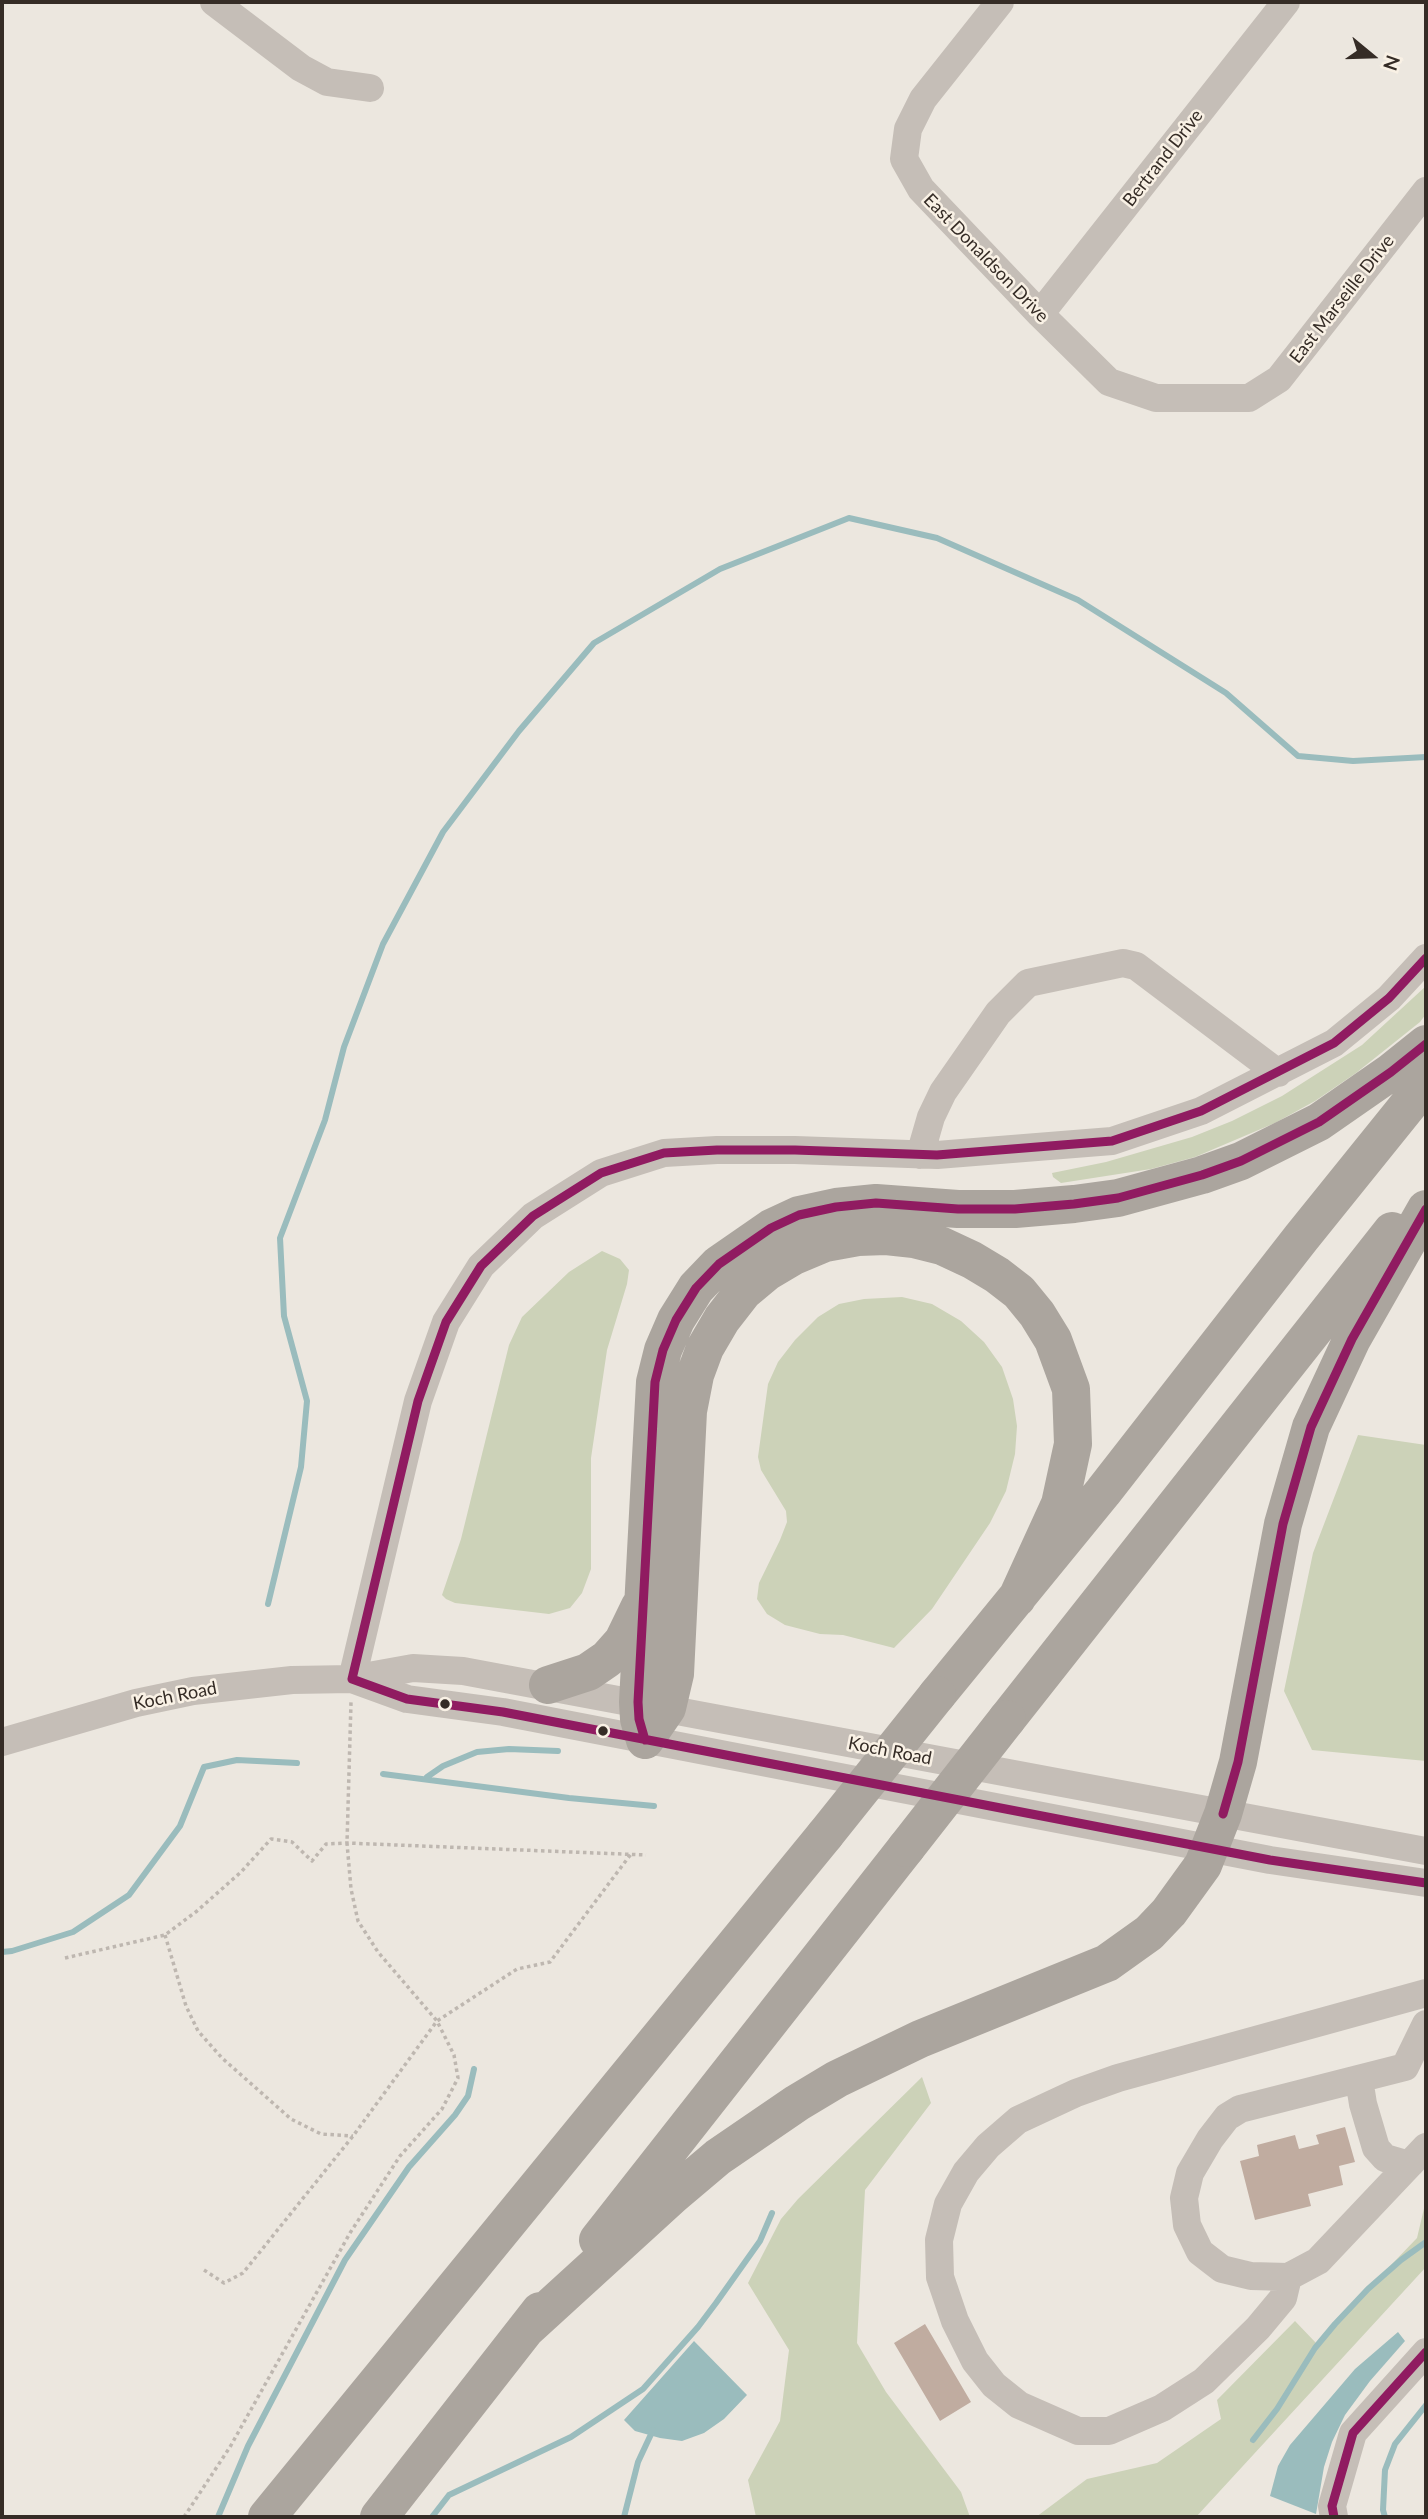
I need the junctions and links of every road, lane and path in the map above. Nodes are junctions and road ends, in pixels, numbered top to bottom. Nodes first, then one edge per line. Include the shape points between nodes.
1 (214, 2) edge
2 (1000, 2) edge
3 (1286, 2) edge
4 (370, 88) dead end
5 (1426, 191) edge
6 (1040, 314) junction
7 (1249, 398) joint
8 (1426, 958) edge
9 (1426, 1044) edge
10 (1278, 1073) junction
11 (1426, 1083) edge
12 (920, 1155) junction
13 (1426, 1187) edge
14 (1426, 1209) edge
15 (644, 1598) junction
16 (1017, 1598) junction
17 (352, 1678) junction
18 (548, 1685) junction
19 (653, 1705) junction
20 (645, 1740) junction
21 (2, 1742) edge
22 (1223, 1814) junction
23 (347, 1843) junction
24 (1210, 1849) junction
25 (1426, 1851) edge
26 (631, 1854) junction
27 (646, 1855) dead end
28 (1426, 1883) edge
29 (165, 1935) junction
30 (65, 1958) dead end
31 (1426, 1993) edge
32 (437, 2021) junction
33 (1424, 2030) edge
34 (1359, 2079) junction
35 (353, 2136) junction
36 (1419, 2155) edge
37 (204, 2270) dead end
38 (1289, 2277) junction
39 (525, 2330) junction
40 (1426, 2352) edge
41 (184, 2517) edge
42 (267, 2517) edge
43 (379, 2517) edge
44 (1334, 2517) edge

1 - 4 street via 301,68 327,82
2 - 6 street, East Donaldson Drive via 923,99 908,129 904,159 921,189
3 - 6 street, Bertrand Drive
5 - 7 street, East Marseille Drive via 1279,379
6 - 7 street, East Donaldson Drive via 1109,382 1156,398
8 - 10 street via 1389,998 1334,1042
9 - 15 highway via 1307,1128 1241,1161 1163,1188 1085,1203 1016,1209 876,1203 836,1207 799,1215 745,1244 696,1288 663,1350 654,1382
10 - 12 street via 1201,1111 1112,1141
10 - 12 street via 1136,966 1123,963 1028,983 998,1013 943,1092
11 - 16 highway
12 - 17 street via 795,1150 664,1153 601,1173 533,1216 481,1266 446,1322 418,1401
13 - 39 highway, bridge
14 - 22 highway via 1352,1339 1311,1427 1283,1524 1238,1762
15 - 18 highway via 623,1641 607,1659 588,1672
15 - 19 highway
16 - 19 highway via 1060,1504 1073,1444 1070,1389 1053,1340 1019,1292 972,1259 942,1246 886,1236 825,1243 766,1272 743,1292 710,1338 695,1375 688,1411 675,1674
16 - 42 highway, bridge
17 - 18 street, Koch Road via 413,1668
17 - 20 street, Koch Road via 407,1699
17 - 21 street, Koch Road via 193,1692 136,1703
17 - 23 path
18 - 19 street, Koch Road
19 - 20 highway
19 - 22 street, Koch Road
20 - 24 street, Koch Road
22 - 24 highway
22 - 25 street, Koch Road
23 - 26 path
23 - 29 path via 326,1844 313,1861 292,1842 271,1839 241,1872
23 - 32 path via 358,1921 378,1952
24 - 28 street, Koch Road
24 - 39 highway via 1169,1912 1130,1948 1107,1963 920,2039 797,2103 718,2157
26 - 27 path
26 - 32 path via 550,1962 517,1969
29 - 30 path
29 - 35 path via 186,2006 198,2031 222,2058 291,2119 321,2134
31 - 38 street via 1118,2078 1018,2120 966,2172 948,2204 939,2240 940,2277 975,2361 994,2385 1019,2405 1078,2431 1110,2431 1162,2408 1204,2381 1283,2298
32 - 35 path
32 - 41 path via 454,2055 458,2078 442,2109 400,2156 350,2233 230,2447
33 - 34 street via 1405,2067
34 - 36 street via 1376,2148 1385,2158 1402,2163
34 - 38 street via 1240,2109 1227,2117 1190,2173 1184,2198 1187,2225 1200,2252 1222,2269 1251,2277
35 - 37 path via 243,2273 224,2283
36 - 38 street via 1318,2261
39 - 43 highway
40 - 44 street via 1353,2433 1332,2506

